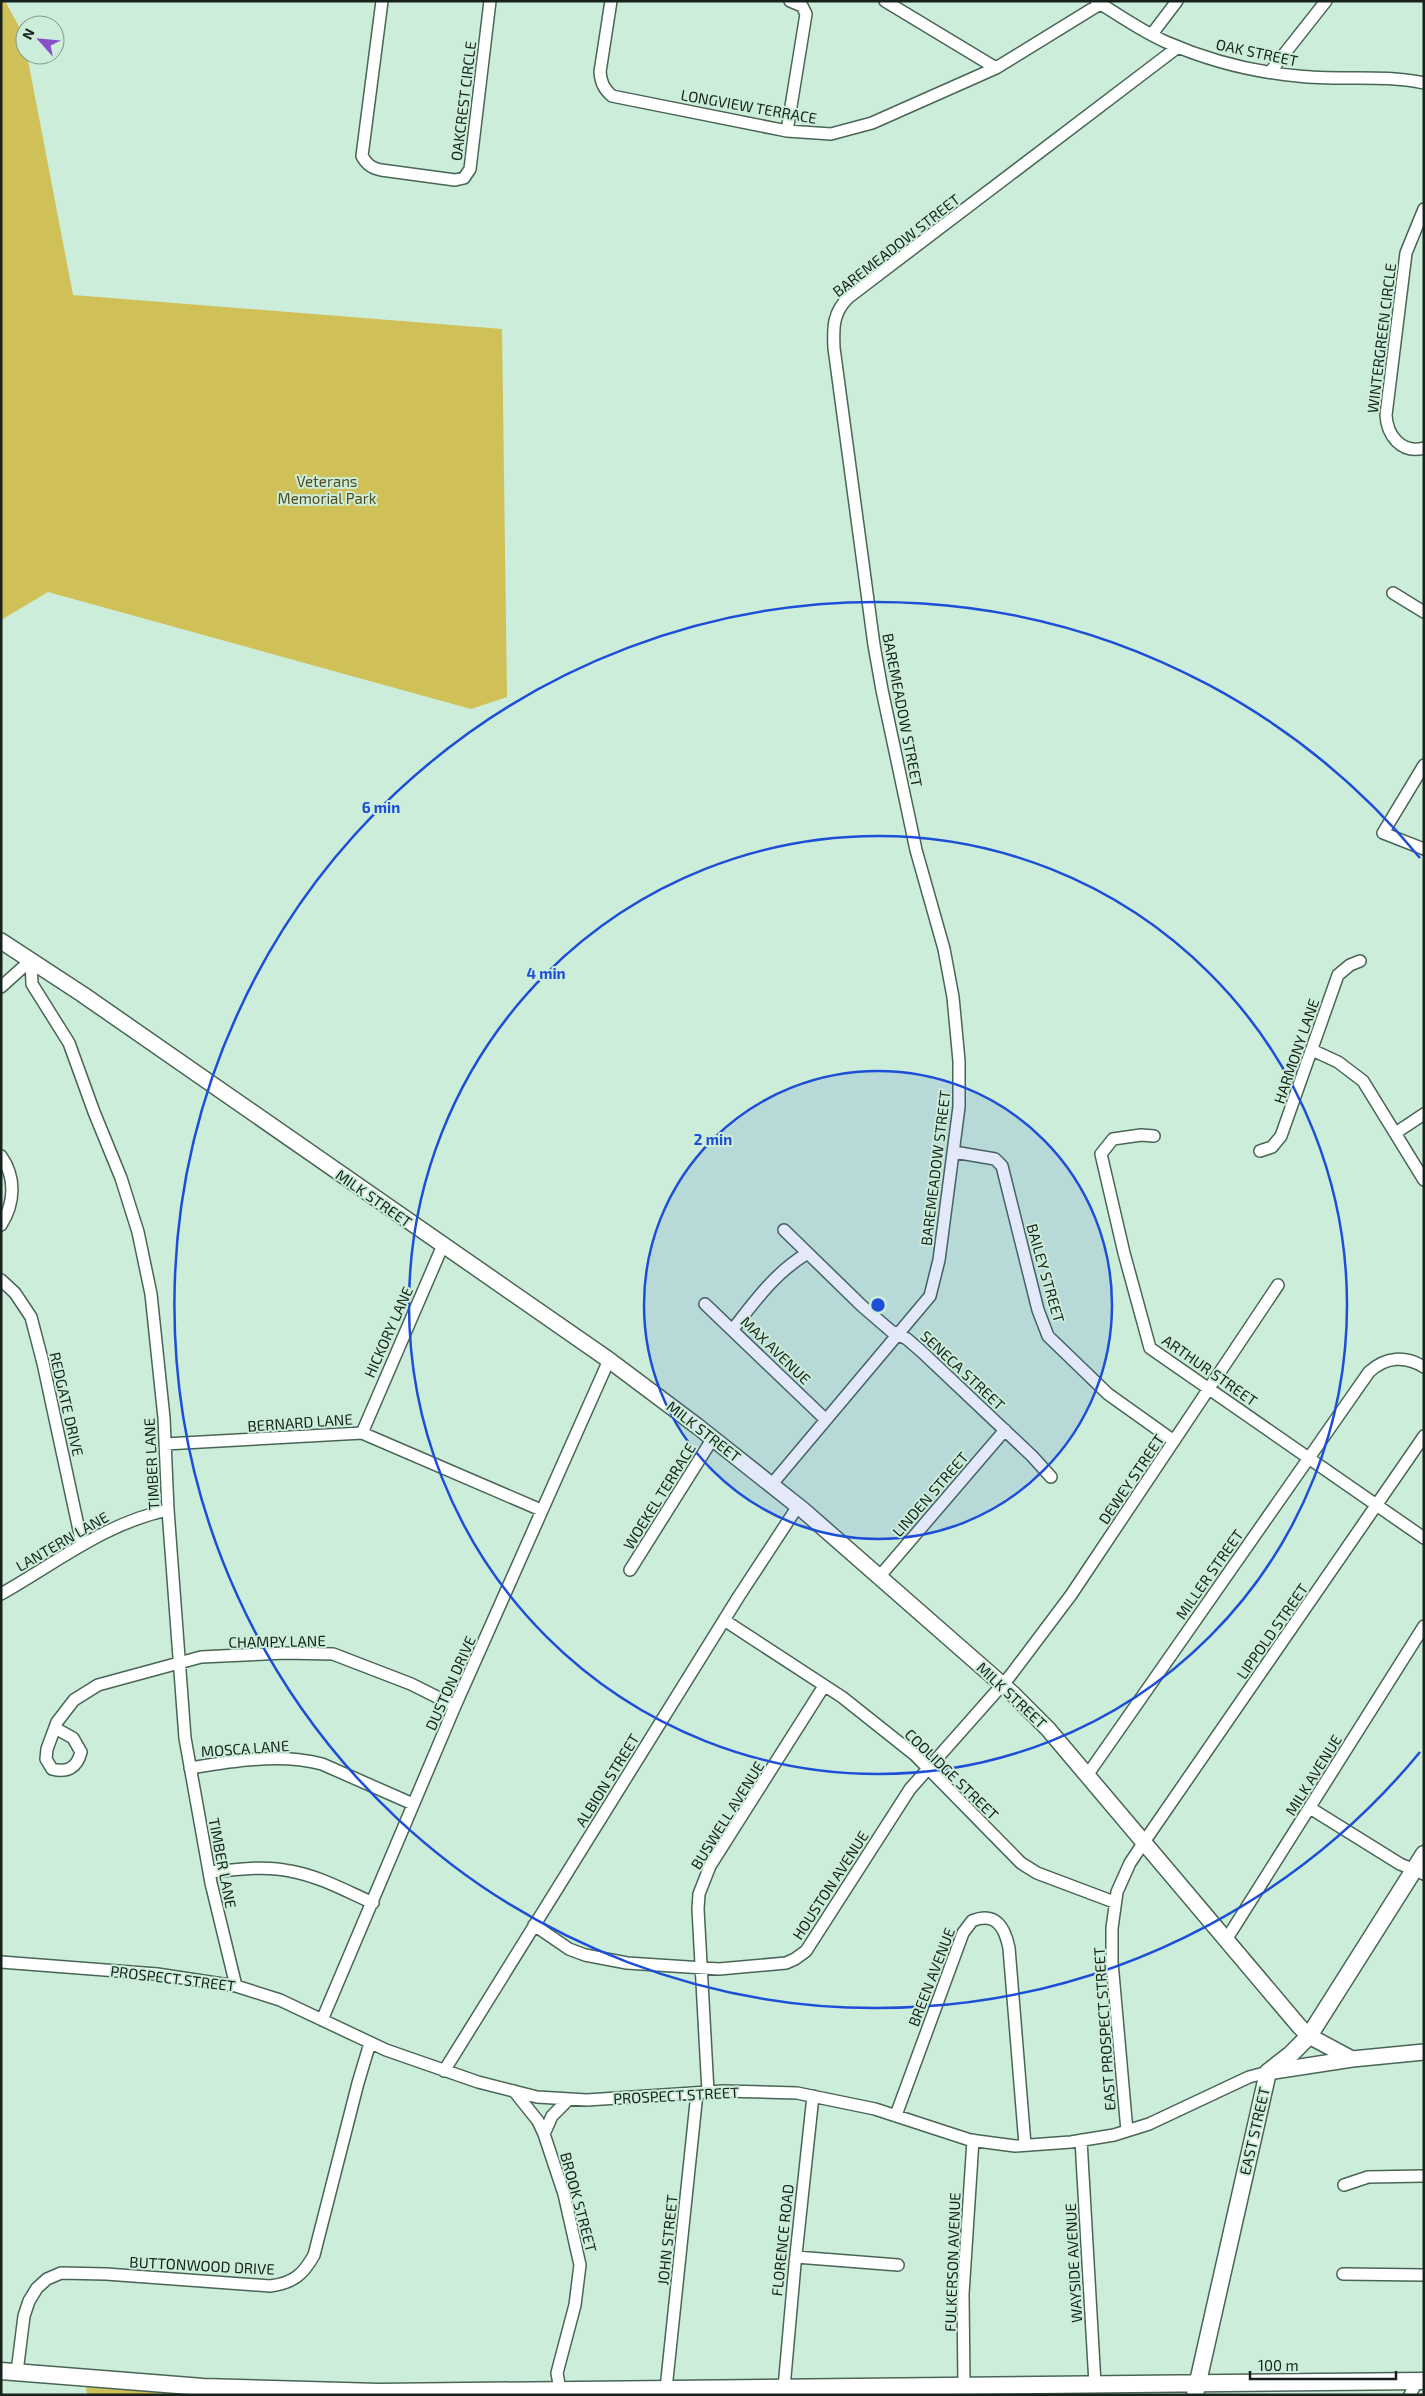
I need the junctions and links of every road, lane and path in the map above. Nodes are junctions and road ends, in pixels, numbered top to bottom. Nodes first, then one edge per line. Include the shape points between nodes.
1 (382, 1) edge
2 (490, 1) edge
3 (611, 1) edge
4 (790, 1) edge
5 (886, 1) edge
6 (1177, 1) edge
7 (1326, 1) edge
8 (1098, 3) edge
9 (1152, 34) junction
10 (1178, 47) junction
11 (996, 68) junction
12 (1270, 72) junction
13 (1422, 80) edge
14 (786, 131) junction
15 (1424, 209) edge
16 (1424, 448) edge
17 (1394, 593) dead end
18 (1424, 612) edge
19 (1424, 765) edge
20 (1424, 849) edge
21 (1, 941) edge
22 (31, 960) junction
23 (1360, 962) dead end
24 (1, 987) edge
25 (1312, 1050) junction
26 (1424, 1114) edge
27 (1396, 1132) junction
28 (1154, 1136) dead end
29 (1260, 1151) dead end
30 (954, 1152) junction
31 (1, 1156) edge
32 (1424, 1180) edge
33 (1, 1224) edge
34 (784, 1230) dead end
35 (443, 1245) junction
36 (806, 1254) junction
37 (1, 1280) edge
38 (1278, 1285) dead end
39 (705, 1304) dead end
40 (733, 1329) junction
41 (899, 1334) junction
42 (609, 1360) junction
43 (1424, 1367) edge
44 (1209, 1389) junction
45 (825, 1419) junction
46 (1005, 1430) junction
47 (362, 1432) junction
48 (1424, 1436) edge
49 (713, 1438) junction
50 (1174, 1441) junction
51 (165, 1444) junction
52 (1308, 1458) junction
53 (1051, 1477) dead end
54 (772, 1484) junction
55 (1377, 1505) junction
56 (798, 1506) junction
57 (168, 1510) junction
58 (541, 1510) junction
59 (1424, 1538) edge
60 (82, 1544) junction
61 (630, 1570) dead end
62 (879, 1577) junction
63 (1, 1594) edge
64 (724, 1620) junction
65 (1424, 1626) edge
66 (179, 1665) junction
67 (1002, 1684) junction
68 (824, 1686) junction
69 (456, 1706) junction
70 (55, 1728) dead end
71 (190, 1768) junction
72 (927, 1768) junction
73 (1088, 1774) junction
74 (413, 1804) junction
75 (1310, 1808) junction
76 (1144, 1842) junction
77 (1424, 1854) edge
78 (209, 1872) junction
79 (1418, 1872) edge
80 (1114, 1902) junction
81 (372, 1904) junction
82 (534, 1925) junction
83 (1226, 1940) junction
84 (1, 1962) edge
85 (702, 1968) junction
86 (236, 1986) junction
87 (322, 2020) junction
88 (1309, 2036) junction
89 (370, 2043) junction
90 (1424, 2052) edge
91 (1352, 2059) junction
92 (444, 2071) junction
93 (1268, 2072) junction
94 (514, 2091) junction
95 (702, 2092) junction
96 (813, 2096) junction
97 (569, 2099) junction
98 (896, 2115) junction
99 (1127, 2131) junction
100 (544, 2134) junction
101 (973, 2140) junction
102 (1081, 2140) junction
103 (1025, 2145) junction
104 (1424, 2176) edge
105 (1344, 2185) dead end
106 (796, 2256) junction
107 (898, 2265) dead end
108 (1343, 2274) dead end
109 (1424, 2275) edge
110 (9, 2372) edge
111 (1095, 2384) junction
112 (964, 2386) junction
113 (1417, 2386) edge
114 (784, 2388) junction
115 (1196, 2389) edge
116 (666, 2390) junction
117 (561, 2393) edge

1 - 2 street, OAKCREST CIRCLE via 362,156 372,168 455,180 464,178 470,169
3 - 14 street, LONGVIEW TERRACE via 600,81 612,96
4 - 14 street via 802,6 806,14
5 - 11 street
6 - 9 street
7 - 12 street
8 - 9 street, OAK STREET
8 - 11 street, LONGVIEW TERRACE
9 - 10 street, OAK STREET
10 - 12 street, OAK STREET
10 - 30 street, BAREMEADOW STREET via 849,297 841,304 835,318 834,348 874,645 916,850 943,945 953,997 960,1080
11 - 14 street, LONGVIEW TERRACE via 850,130 831,134
12 - 13 street, OAK STREET via 1298,76
15 - 16 street, WINTERGREEN CIRCLE via 1406,253 1386,425 1394,440 1406,448
17 - 18 street
19 - 20 street via 1384,833
21 - 22 street, MILK STREET
22 - 24 street
22 - 35 street, MILK STREET
22 - 51 street, TIMBER LANE via 32,984 77,1061 138,1232 151,1294
23 - 25 street, HARMONY LANE via 1350,965 1338,975
25 - 27 street via 1338,1062 1363,1081
25 - 29 street, HARMONY LANE via 1281,1136 1272,1147
26 - 27 street
27 - 32 street
28 - 44 street, ARTHUR STREET via 1113,1139 1101,1154 1102,1164 1150,1348
30 - 41 street, BAREMEADOW STREET via 934,1285 923,1306
30 - 50 street, BAILEY STREET via 995,1159 1002,1166 1038,1310 1048,1336 1108,1394
31 - 33 street via 13,1186 11,1203
34 - 36 street, SENECA STREET
35 - 42 street, MILK STREET
35 - 47 street, HICKORY LANE
36 - 40 street via 776,1276
36 - 41 street, SENECA STREET via 862,1306
37 - 60 street, REDGATE DRIVE via 15,1293 31,1317
38 - 44 street, DEWEY STREET
39 - 40 street, MAX AVENUE
40 - 45 street, MAX AVENUE
41 - 45 street, BAREMEADOW STREET
41 - 46 street, SENECA STREET
42 - 49 street, MILK STREET
42 - 58 street, DUSTON DRIVE
43 - 52 street, MILLER STREET via 1405,1359 1386,1361 1369,1372
44 - 50 street, DEWEY STREET
44 - 52 street, ARTHUR STREET
45 - 54 street, BAREMEADOW STREET
46 - 53 street, SENECA STREET
46 - 62 street, LINDEN STREET
47 - 51 street, BERNARD LANE
47 - 58 street, BERNARD LANE
48 - 55 street, LIPPOLD STREET
49 - 54 street, MILK STREET
49 - 61 street, WOEKEL TERRACE
50 - 67 street, DEWEY STREET via 1070,1595
51 - 57 street, TIMBER LANE
52 - 55 street, ARTHUR STREET
52 - 73 street, MILLER STREET
54 - 56 street, MILK STREET
55 - 59 street, ARTHUR STREET
55 - 76 street, LIPPOLD STREET
56 - 62 street, MILK STREET
56 - 64 street, ALBION STREET
57 - 60 street, LANTERN LANE via 148,1514
57 - 66 street, TIMBER LANE
58 - 69 street, DUSTON DRIVE
60 - 63 street, LANTERN LANE
62 - 67 street, MILK STREET
64 - 68 street, COOLIDGE STREET
64 - 82 street, ALBION STREET
65 - 75 street, MILK AVENUE
66 - 69 street, CHAMPY LANE via 201,1657 333,1654 411,1684
66 - 70 street, CHAMPY LANE via 98,1685 74,1700
66 - 71 street, TIMBER LANE
67 - 72 street, HOUSTON AVENUE
67 - 73 street, MILK STREET via 1048,1728
68 - 72 street, COOLIDGE STREET via 862,1712
68 - 85 street, BUSWELL AVENUE via 704,1879 698,1909
69 - 74 street, DUSTON DRIVE
71 - 74 street, MOSCA LANE via 270,1760 307,1760
71 - 78 street, TIMBER LANE
72 - 80 street, COOLIDGE STREET via 1021,1863 1037,1873
72 - 85 street, HOUSTON AVENUE via 888,1821 806,1951 786,1963
73 - 76 street, MILK STREET
74 - 81 street, DUSTON DRIVE
75 - 79 street
75 - 83 street, MILK AVENUE
76 - 80 street, EAST PROSPECT STREET via 1122,1879
76 - 83 street, MILK STREET
77 - 79 main road, EAST STREET
78 - 81 street via 267,1868 290,1870 311,1876
78 - 86 street, TIMBER LANE
79 - 88 main road, EAST STREET
80 - 99 street, EAST PROSPECT STREET via 1112,1962
81 - 87 street, DUSTON DRIVE
82 - 85 street, HOUSTON AVENUE via 569,1949 585,1955 635,1964
82 - 92 street, ALBION STREET
83 - 88 street, MILK STREET
84 - 86 street, PROSPECT STREET via 172,1976
85 - 95 street, BUSWELL AVENUE
86 - 87 street, PROSPECT STREET via 280,2000
87 - 89 street, PROSPECT STREET
88 - 91 street
88 - 93 main road, EAST STREET
89 - 92 street, PROSPECT STREET
89 - 110 street, BUTTONWOOD DRIVE via 314,2255 298,2278 270,2286 61,2273 47,2279 29,2300
90 - 91 street, PROSPECT STREET
91 - 93 street, PROSPECT STREET
92 - 94 street, PROSPECT STREET
93 - 99 street, PROSPECT STREET
93 - 115 main road, EAST STREET
94 - 97 street, PROSPECT STREET via 537,2097
94 - 100 street, BROOK STREET via 538,2121
95 - 96 street, PROSPECT STREET via 762,2091
95 - 97 street, PROSPECT STREET
95 - 116 street, JOHN STREET
96 - 98 street, PROSPECT STREET
96 - 106 street, FLORENCE ROAD
97 - 100 street via 552,2116
98 - 101 street, PROSPECT STREET
98 - 103 street, BREEN AVENUE via 963,1933 972,1921 988,1918 1003,1928 1010,1948
99 - 102 street, PROSPECT STREET
100 - 117 street, BROOK STREET via 564,2194 580,2265 575,2305 558,2373
101 - 103 street, PROSPECT STREET
101 - 112 street, FULKERSON AVENUE via 963,2294
102 - 103 street, PROSPECT STREET
102 - 111 street, WAYSIDE AVENUE
104 - 105 street via 1368,2177
106 - 107 street
106 - 114 street, FLORENCE ROAD
108 - 109 street
110 - 117 main road via 306,2392
111 - 112 main road
111 - 115 main road
112 - 114 main road
113 - 115 main road
114 - 116 main road
116 - 117 main road

